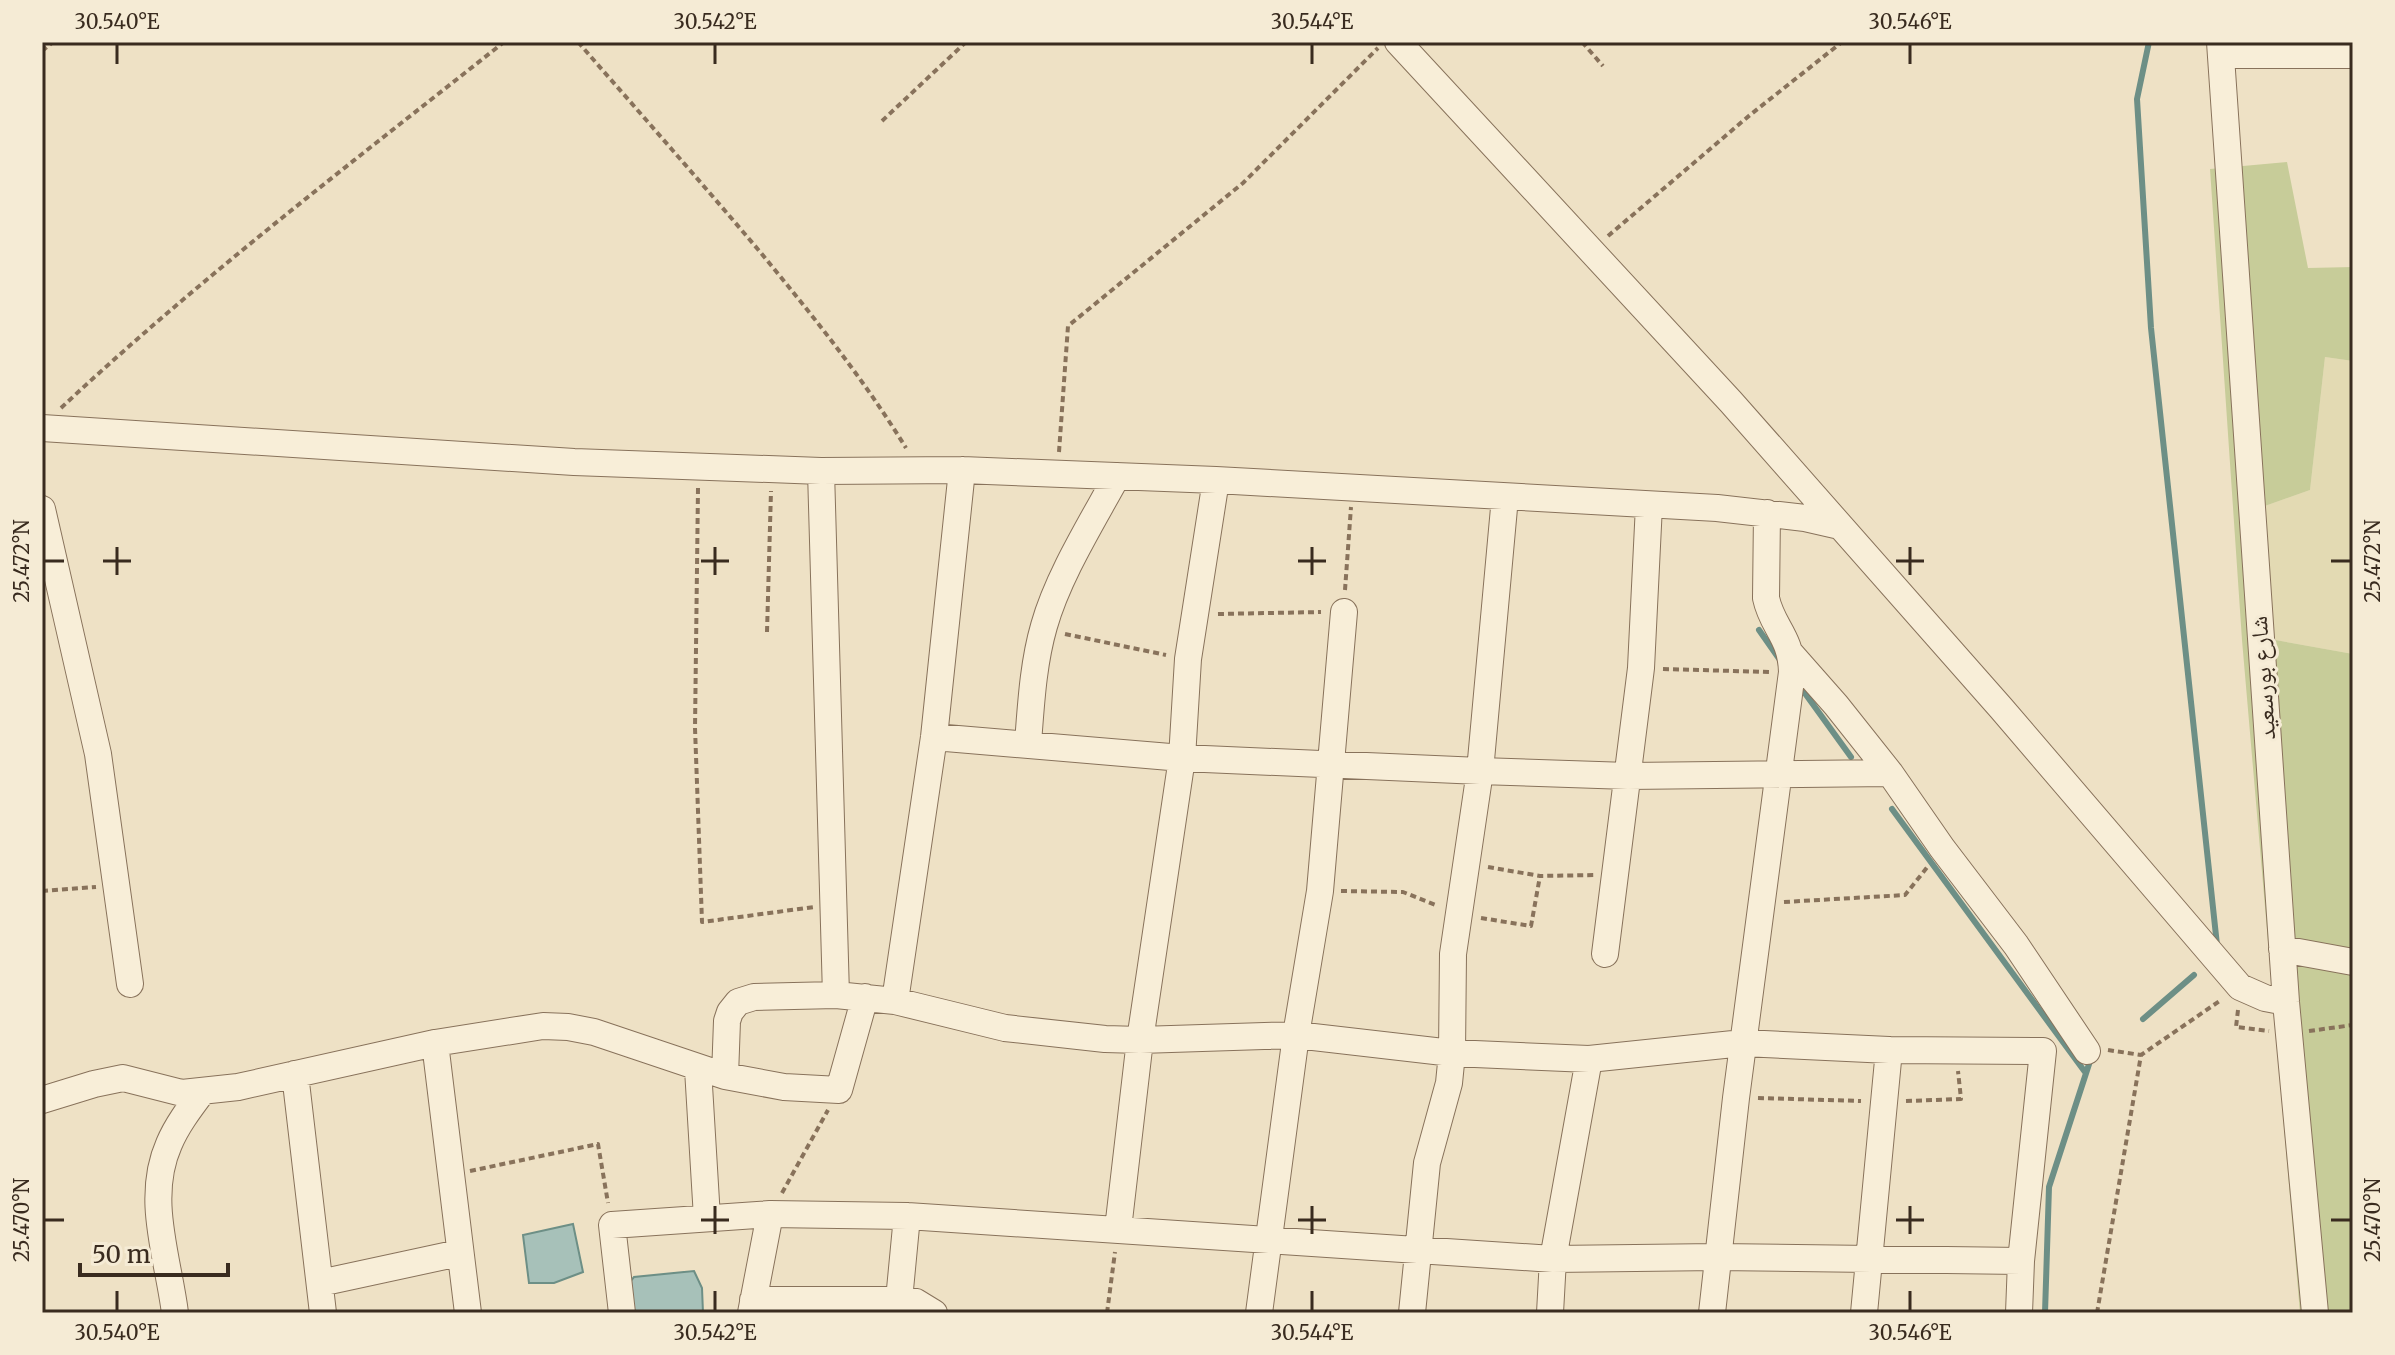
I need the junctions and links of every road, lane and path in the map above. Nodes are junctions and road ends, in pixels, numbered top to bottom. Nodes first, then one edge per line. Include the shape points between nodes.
1 (53, 42) edge
2 (504, 42) edge
3 (578, 42) edge
4 (966, 42) edge
5 (1384, 42) edge
6 (1398, 42) edge
7 (1582, 42) edge
8 (1842, 42) edge
9 (2220, 48) edge
10 (42, 51) edge
11 (2353, 55) edge
12 (1603, 66) dead end
13 (882, 121) dead end
14 (1591, 250) junction
15 (48, 422) edge
16 (698, 466) junction
17 (772, 469) junction
18 (920, 470) junction
19 (962, 470) junction
20 (821, 471) junction
21 (1058, 474) junction
22 (1117, 476) junction
23 (1216, 480) junction
24 (1352, 487) junction
25 (1505, 497) junction
26 (1649, 505) junction
27 (42, 509) edge
28 (1767, 513) junction
29 (1840, 526) junction
30 (1344, 612) junction
31 (1195, 615) junction
32 (1044, 625) junction
33 (767, 632) dead end
34 (1188, 659) junction
35 (1792, 663) junction
36 (1641, 668) junction
37 (934, 737) junction
38 (1028, 743) junction
39 (1182, 758) junction
40 (1331, 764) junction
41 (1480, 771) junction
42 (1890, 773) junction
43 (1628, 776) junction
44 (1779, 776) junction
45 (1942, 848) junction
46 (1465, 862) junction
47 (1617, 874) junction
48 (1540, 876) junction
49 (118, 885) junction
50 (42, 891) edge
51 (1320, 891) junction
52 (1763, 903) junction
53 (832, 904) junction
54 (1457, 913) junction
55 (2282, 949) junction
56 (1605, 954) dead end
57 (2353, 962) edge
58 (130, 984) dead end
59 (2240, 987) junction
60 (836, 995) junction
61 (865, 997) junction
62 (895, 1001) junction
63 (2286, 1002) junction
64 (1296, 1035) junction
65 (1140, 1040) junction
66 (435, 1043) junction
67 (1743, 1043) junction
68 (1889, 1050) junction
69 (1956, 1050) junction
70 (2087, 1051) dead end
71 (1452, 1053) junction
72 (1589, 1059) junction
73 (698, 1069) junction
74 (295, 1074) junction
75 (725, 1076) junction
76 (839, 1090) junction
77 (202, 1092) junction
78 (1736, 1098) junction
79 (42, 1100) edge
80 (1884, 1101) junction
81 (451, 1175) junction
82 (770, 1214) junction
83 (907, 1216) junction
84 (707, 1218) junction
85 (612, 1225) junction
86 (1118, 1229) junction
87 (1267, 1241) junction
88 (1418, 1252) junction
89 (459, 1253) junction
90 (1717, 1257) junction
91 (1553, 1259) junction
92 (1870, 1259) junction
93 (2021, 1261) junction
94 (320, 1283) junction
95 (899, 1300) junction
96 (752, 1306) edge
97 (175, 1313) edge
98 (323, 1313) edge
99 (468, 1313) edge
100 (622, 1313) edge
101 (934, 1313) edge
102 (1107, 1313) edge
103 (1259, 1313) edge
104 (1412, 1313) edge
105 (1550, 1313) edge
106 (1712, 1313) edge
107 (1864, 1313) edge
108 (2019, 1313) edge
109 (2097, 1313) edge
110 (2315, 1313) edge

1 - 10 path
2 - 15 path via 236,256 106,365
3 - 18 path via 817,321
4 - 13 path
5 - 21 path via 1243,183 1068,326
6 - 14 street
7 - 12 path
8 - 14 path
9 - 11 street
9 - 55 street, شارع بورسعيد
14 - 29 street
15 - 16 street via 438,455
16 - 17 street
16 - 53 path via 695,728 702,922
17 - 20 street
17 - 33 path
18 - 19 street
18 - 20 street
19 - 21 street
19 - 37 street
20 - 53 street
21 - 22 street
22 - 23 street
22 - 32 street
23 - 24 street
23 - 31 street
24 - 25 street
24 - 30 path
25 - 26 street
25 - 41 street
26 - 28 street
26 - 36 street
27 - 49 street via 98,754
28 - 29 street
28 - 35 street via 1766,598
29 - 59 street
30 - 31 path
30 - 40 street
31 - 34 street
32 - 34 path via 1073,637
32 - 38 street
34 - 39 street
35 - 36 path
35 - 42 street via 1836,705
35 - 44 street
36 - 43 street
37 - 38 street
37 - 62 street
38 - 39 street
39 - 40 street
39 - 65 street
40 - 41 street
40 - 51 street
41 - 43 street
41 - 46 street
42 - 44 street
42 - 45 street
43 - 44 street
43 - 47 street
44 - 52 street
45 - 52 path via 1905,895
45 - 70 street
46 - 48 path
46 - 54 street
47 - 48 path
47 - 56 street
48 - 54 path via 1531,926
49 - 50 path
49 - 58 street
51 - 54 path via 1403,892
51 - 64 street
52 - 67 street
53 - 60 street
54 - 71 street
55 - 57 street
55 - 63 street, شارع بورسعيد
59 - 63 street
59 - 109 path via 2141,1055
60 - 61 street
60 - 75 street via 738,1002 727,1021
61 - 62 street
61 - 76 street
62 - 65 street via 1020,1031
63 - 110 street, شارع بورسعيد
64 - 65 street
64 - 71 street
64 - 87 street
65 - 86 street
66 - 73 street via 568,1027
66 - 74 street
66 - 81 street
67 - 68 street
67 - 72 street
67 - 78 street
68 - 69 street
68 - 80 street
69 - 80 path via 1961,1099
69 - 93 street via 2043,1051
71 - 72 street
71 - 88 street via 1449,1083 1430,1144
72 - 91 street
73 - 75 street
73 - 84 street
74 - 77 street
74 - 94 street
75 - 76 street
76 - 82 path
77 - 79 street via 167,1091 123,1078
77 - 97 street via 175,1131 158,1178 159,1223
78 - 80 path
78 - 90 street
80 - 92 street
81 - 85 path via 598,1144
81 - 89 street
82 - 83 street
82 - 84 street
82 - 96 street
83 - 86 street
83 - 95 street
84 - 85 street
85 - 100 street
86 - 87 street
86 - 102 path
87 - 88 street
87 - 103 street
88 - 91 street
88 - 104 street
89 - 94 street
89 - 99 street
90 - 91 street
90 - 92 street
90 - 106 street
91 - 105 street
92 - 93 street
92 - 107 street
93 - 108 street
94 - 98 street
95 - 96 street
95 - 101 street via 916,1302

